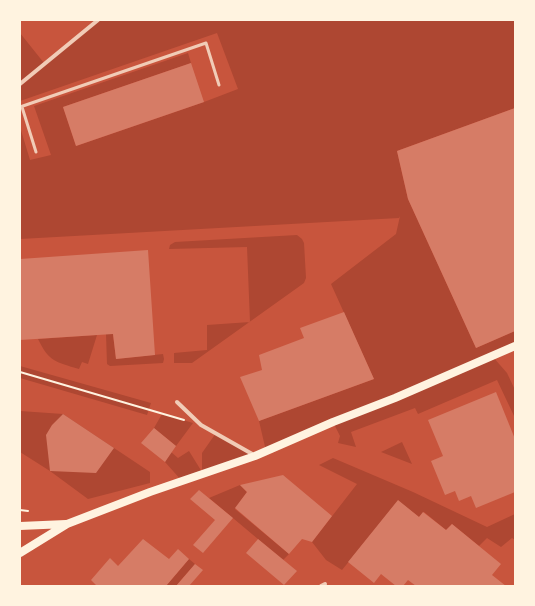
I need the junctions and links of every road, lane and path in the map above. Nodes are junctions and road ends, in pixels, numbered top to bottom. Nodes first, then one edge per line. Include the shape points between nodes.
1 (98, 20) edge
2 (20, 84) edge
3 (219, 85) dead end
4 (21, 107) edge
5 (36, 152) dead end
6 (515, 346) edge
7 (20, 372) edge
8 (177, 402) dead end
9 (201, 425) junction
10 (254, 456) junction
11 (20, 510) edge
12 (28, 511) dead end
13 (67, 524) junction
14 (20, 526) edge
15 (20, 553) edge

1 - 2 street
3 - 4 lane via 206,43
4 - 5 lane
6 - 10 main road
7 - 9 path
8 - 9 street
9 - 10 street
10 - 13 main road
11 - 12 path
13 - 14 main road
13 - 15 main road

